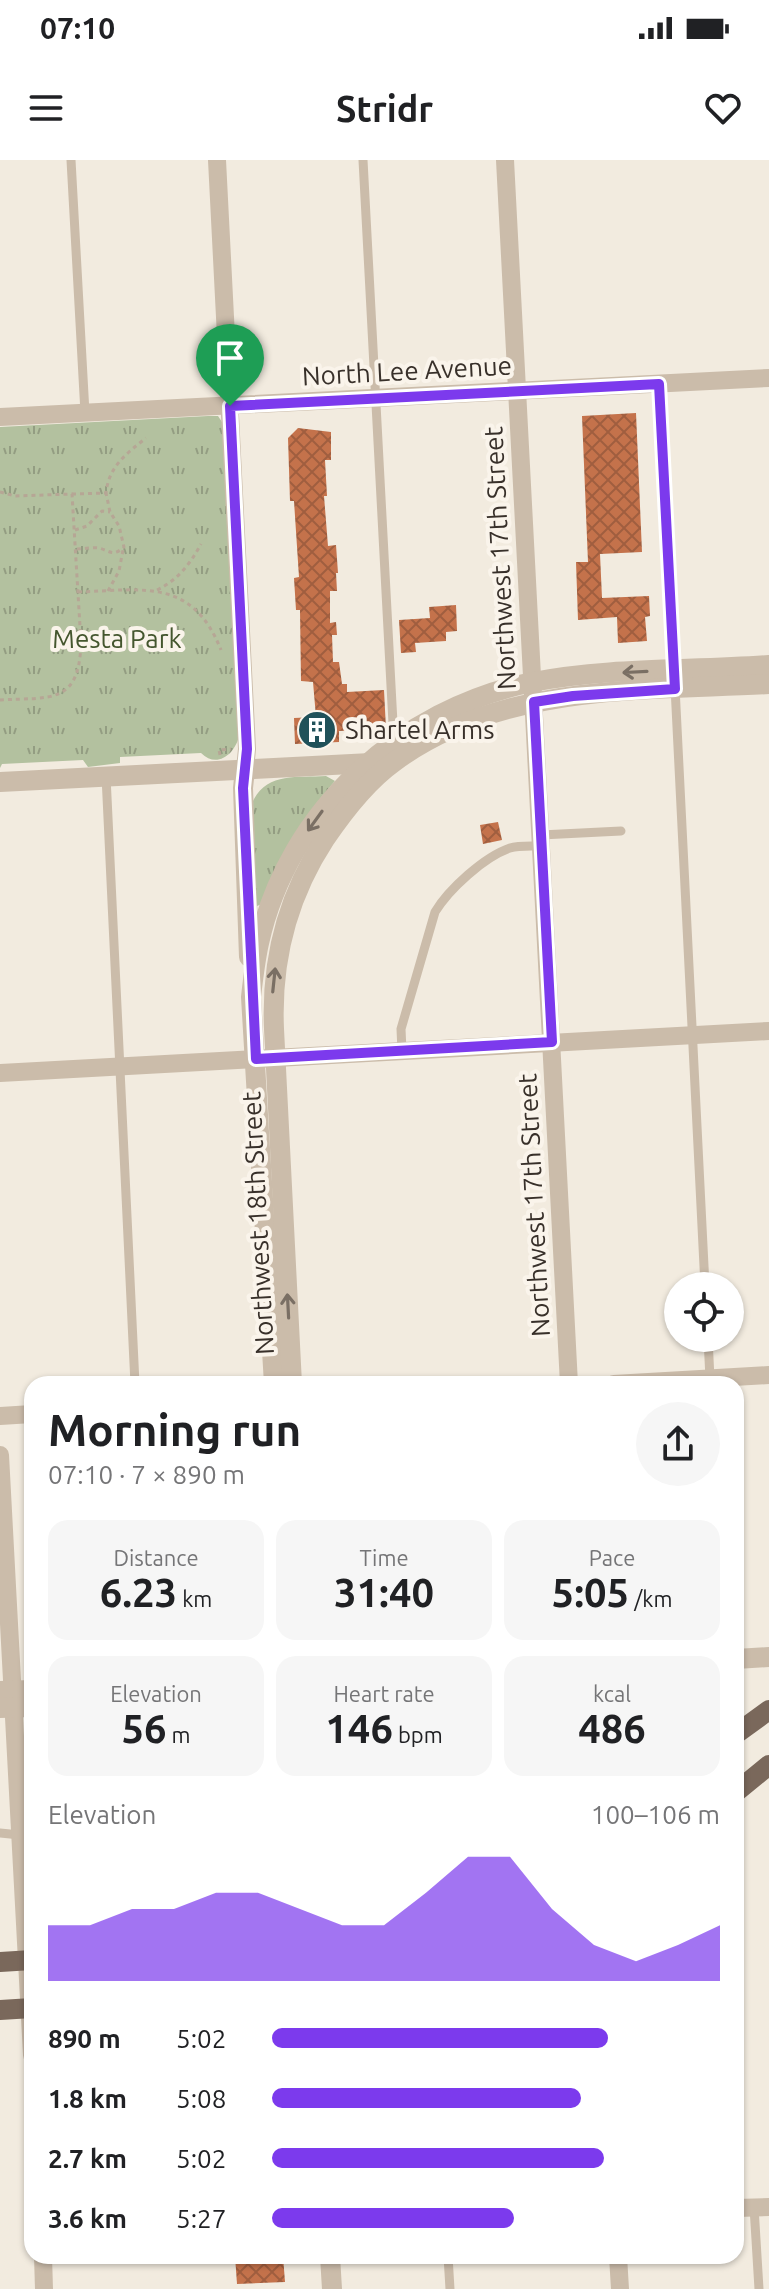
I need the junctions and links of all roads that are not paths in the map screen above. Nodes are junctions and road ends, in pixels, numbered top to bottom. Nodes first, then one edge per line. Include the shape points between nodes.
1 (71, 160) edge
2 (217, 160) edge
3 (363, 160) edge
4 (505, 160) edge
5 (769, 378) edge
6 (659, 384) junction
7 (517, 391) junction
8 (376, 398) junction
9 (230, 406) junction
10 (85, 413) junction
11 (0, 417) edge
12 (769, 665) edge
13 (675, 679) junction
14 (769, 684) edge
15 (533, 692) junction
16 (394, 751) junction
17 (366, 763) junction
18 (245, 769) junction
19 (106, 776) junction
20 (0, 782) edge
21 (621, 831) dead end
22 (541, 840) junction
23 (251, 997) junction
24 (769, 1031) edge
25 (694, 1035) junction
26 (552, 1042) junction
27 (402, 1051) junction
28 (265, 1058) junction
29 (120, 1066) junction
30 (0, 1073) edge
31 (704, 1272) edge
32 (709, 1352) edge
33 (769, 1375) edge
34 (135, 1376) edge
35 (274, 1376) edge
36 (291, 1376) edge
37 (569, 1376) edge
38 (710, 1376) edge
39 (744, 1377) edge
40 (24, 1414) edge
41 (0, 1416) edge
42 (0, 1455) edge
43 (2, 1534) edge
44 (3, 1577) edge
45 (769, 1657) edge
46 (744, 1659) edge
47 (15, 1699) edge
48 (769, 1710) edge
49 (744, 1728) edge
50 (24, 1760) edge
51 (769, 1765) edge
52 (744, 1785) edge
53 (24, 1822) edge
54 (0, 1833) edge
55 (24, 1960) edge
56 (0, 1962) edge
57 (24, 2008) edge
58 (0, 2010) edge
59 (753, 2207) edge
60 (43, 2264) edge
61 (330, 2264) edge
62 (448, 2264) edge
63 (618, 2264) edge
64 (44, 2289) edge
65 (332, 2289) edge
66 (450, 2289) edge
67 (620, 2289) edge
68 (759, 2289) edge

1 - 10 lane
2 - 9 street
3 - 8 lane
4 - 7 street, Northwest 17th Street
5 - 6 street, North Lee Avenue
6 - 7 street, North Lee Avenue
6 - 13 lane
7 - 8 street, North Lee Avenue
7 - 15 street, Northwest 17th Street
8 - 9 street, North Lee Avenue
8 - 16 lane
9 - 10 street, North Lee Avenue
9 - 18 street
10 - 11 street, North Lee Avenue
12 - 13 street
13 - 14 street
13 - 15 street via 569,676
13 - 25 lane
15 - 16 street
15 - 22 street, Northwest 17th Street
16 - 17 street
28 -> 16 street, Northwest 18th Street via 280,942 295,896 334,826
17 - 18 street
17 -> 23 street, Northwest 18th Street via 330,801 281,879 259,943
18 - 19 street
18 - 23 street
19 - 20 street
19 - 29 lane
21 - 22 lane
22 - 26 street, Northwest 17th Street
22 - 27 lane via 511,847 465,876 442,899 401,1029
23 - 28 street, Northwest 18th Street
24 - 25 street
25 - 26 street
25 - 31 lane
26 - 27 street
26 - 37 street, Northwest 17th Street
27 - 28 street
28 - 29 street
28 - 35 street, Northwest 18th Street
36 -> 28 street, Northwest 18th Street
29 - 30 street
29 - 34 lane
32 - 38 lane
33 - 39 street
40 - 41 street
42 - 43 street
43 - 44 street
44 - 47 street
45 - 46 street
47 - 50 street
48 - 49 main road
50 - 53 street
51 - 52 main road
53 - 54 lane
55 - 56 main road
57 - 58 main road
59 - 68 lane
60 - 64 street
61 - 65 street
62 - 66 lane
63 - 67 street

